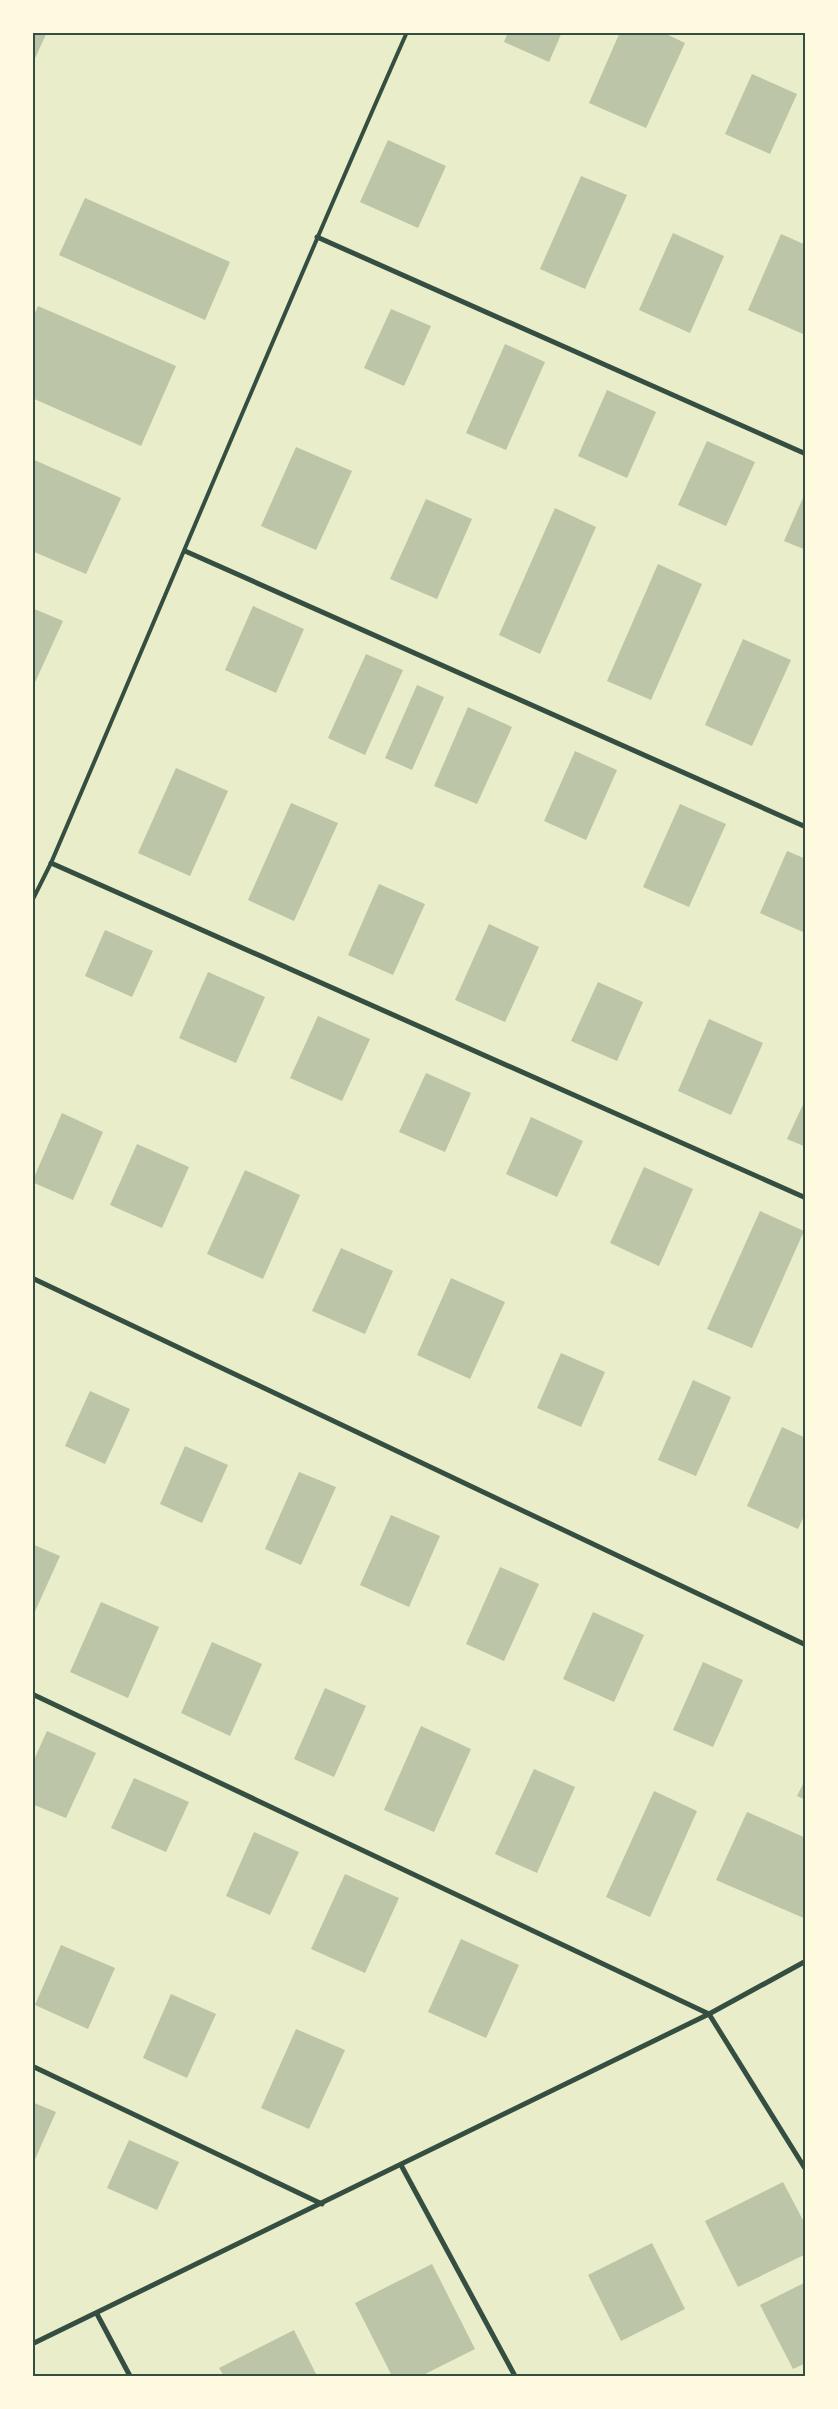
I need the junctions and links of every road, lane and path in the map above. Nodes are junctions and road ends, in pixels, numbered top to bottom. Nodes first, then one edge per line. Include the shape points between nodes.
1 (407, 32) edge
2 (316, 237) junction
3 (806, 454) edge
4 (185, 551) junction
5 (806, 826) edge
6 (51, 863) junction
7 (32, 901) edge
8 (806, 1198) edge
9 (32, 1278) edge
10 (806, 1646) edge
11 (32, 1694) edge
12 (806, 1962) edge
13 (709, 2014) junction
14 (32, 2066) edge
15 (401, 2165) junction
16 (806, 2170) edge
17 (322, 2204) junction
18 (97, 2314) junction
19 (32, 2344) edge
20 (130, 2376) edge
21 (515, 2376) edge

1 - 2 lane
2 - 3 street
2 - 4 lane
4 - 5 street
4 - 6 lane
6 - 7 lane
6 - 8 street
9 - 10 street
11 - 13 street
12 - 13 street
13 - 15 street
13 - 16 street
14 - 17 street
15 - 17 street
15 - 21 street
17 - 18 street
18 - 19 street
18 - 20 street

